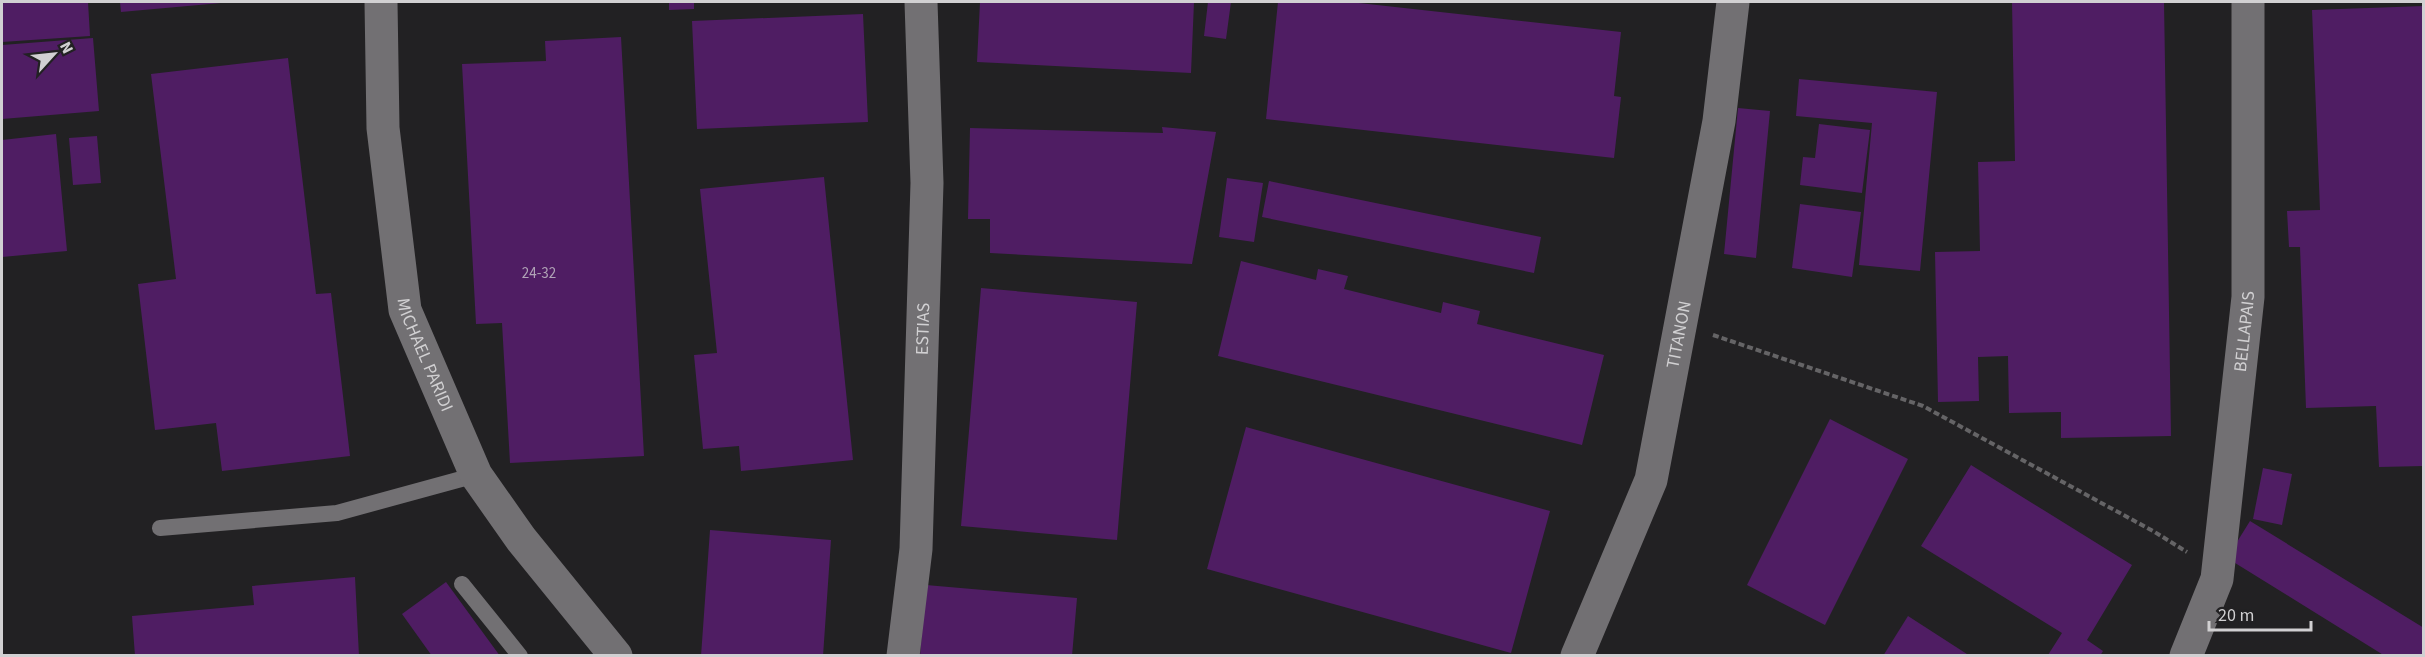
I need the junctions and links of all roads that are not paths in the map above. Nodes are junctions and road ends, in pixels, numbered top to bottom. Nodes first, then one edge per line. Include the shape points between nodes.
1 (381, 2) edge
2 (921, 2) edge
3 (1733, 2) edge
4 (2248, 2) edge
5 (476, 475) junction
6 (160, 528) dead end
7 (462, 584) dead end
8 (520, 656) edge
9 (616, 656) edge
10 (903, 656) edge
11 (1577, 656) edge
12 (2186, 656) edge

1 - 5 street, MICHAEL PARIDI via 383,128 405,310
2 - 10 street, ESTIAS via 927,183 916,549
3 - 11 street, TITANON via 1719,121 1651,480
4 - 12 street, BELLAPAIS via 2248,297 2217,579
5 - 6 lane via 338,513
5 - 9 street, MICHAEL PARIDI
7 - 8 lane

